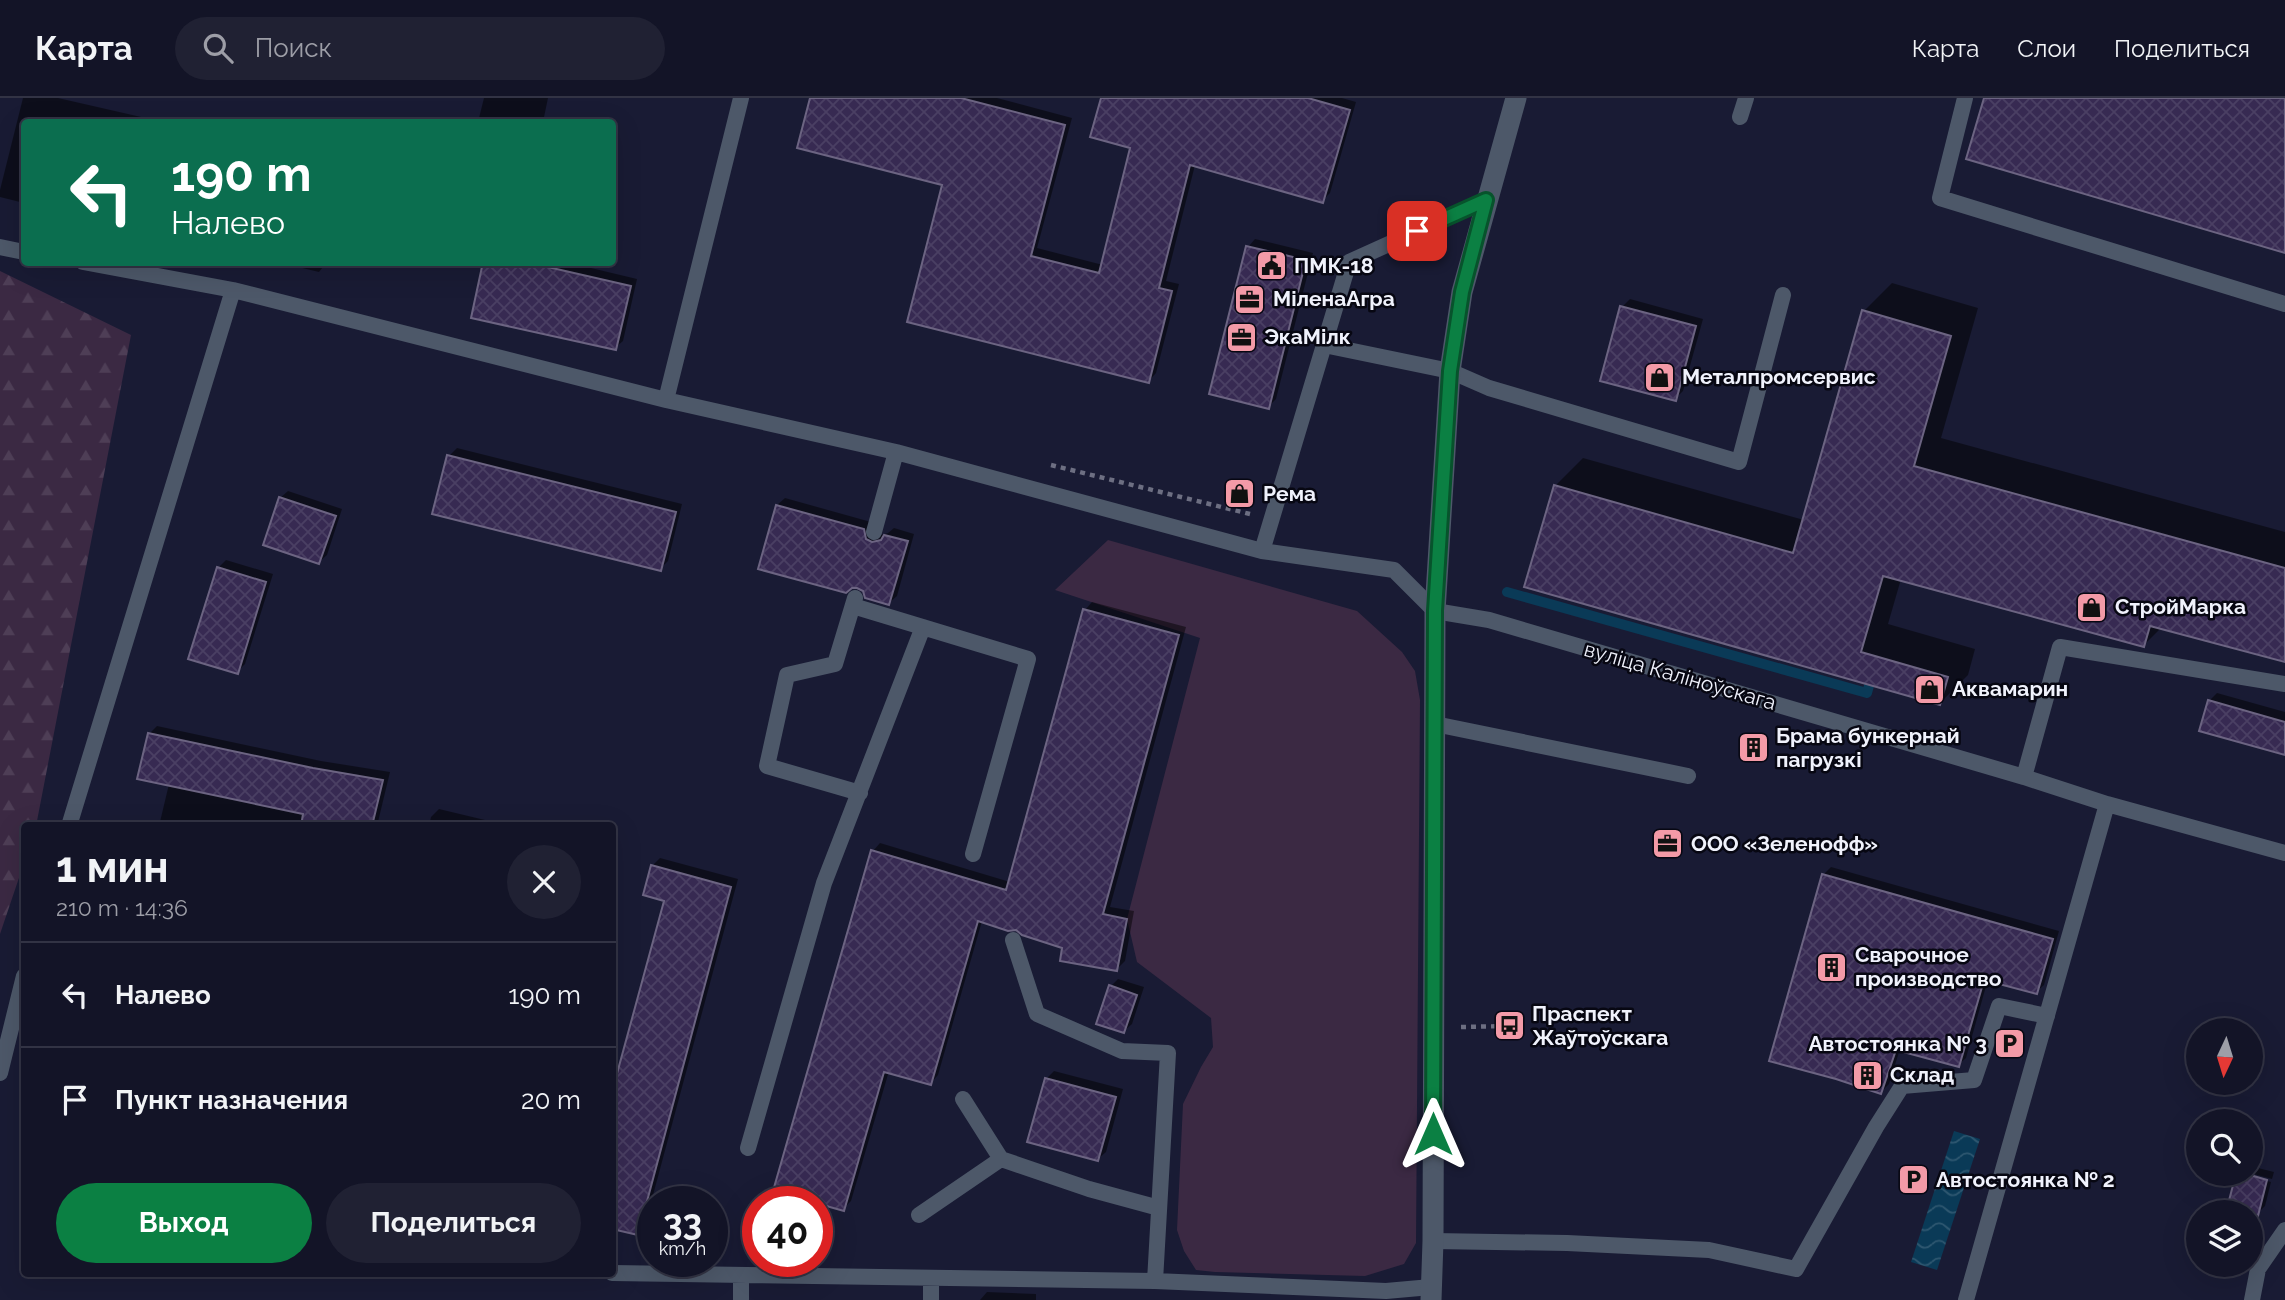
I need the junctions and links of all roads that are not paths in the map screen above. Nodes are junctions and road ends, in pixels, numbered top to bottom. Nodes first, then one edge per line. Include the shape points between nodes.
1 (741, 98) edge
2 (1516, 98) edge
3 (1746, 98) edge
4 (1965, 98) edge
5 (1740, 117) dead end
6 (1486, 200) junction
7 (0, 247) edge
8 (21, 251) edge
9 (104, 266) edge
10 (233, 290) junction
11 (1783, 295) dead end
12 (2285, 304) edge
13 (1324, 345) junction
14 (1450, 371) junction
15 (666, 400) junction
16 (896, 452) junction
17 (874, 532) dead end
18 (1262, 551) junction
19 (1435, 611) junction
20 (923, 627) junction
21 (2285, 684) edge
22 (1435, 724) junction
23 (1688, 776) dead end
24 (2024, 778) junction
25 (860, 793) junction
26 (2107, 804) junction
27 (70, 822) edge
28 (2285, 853) edge
29 (973, 854) dead end
30 (1013, 940) dead end
31 (21, 988) edge
32 (2047, 1016) junction
33 (0, 1073) edge
34 (963, 1099) dead end
35 (748, 1148) dead end
36 (1001, 1159) junction
37 (1159, 1208) junction
38 (919, 1215) dead end
39 (2285, 1230) edge
40 (1433, 1241) junction
41 (616, 1273) edge
42 (741, 1275) junction
43 (932, 1278) junction
44 (1155, 1281) junction
45 (1431, 1293) edge
46 (741, 1300) edge
47 (931, 1300) edge
48 (1966, 1300) edge
49 (2252, 1300) edge

1 - 15 lane
2 - 6 street
3 - 5 lane
4 - 12 lane via 1940,198
6 - 13 lane via 1349,262
6 - 14 street via 1462,292
7 - 8 lane
9 - 10 lane
10 - 15 lane
10 - 27 lane
11 - 14 lane via 1739,462 1489,388
13 - 14 lane
13 - 18 lane
14 - 19 street
15 - 16 lane
16 - 17 lane
16 - 18 lane
18 - 19 lane via 1394,570
19 - 22 street
19 - 24 lane, вуліца Каліноўскага via 1489,620
20 - 25 lane
20 - 25 lane via 854,601 835,664 787,675 767,766
20 - 29 lane via 1028,659
21 - 24 lane via 2060,648
22 - 23 lane
22 - 40 street
24 - 26 lane, вуліца Каліноўскага
25 - 35 lane via 824,883
26 - 28 lane, вуліца Каліноўскага
26 - 32 lane
30 - 37 lane via 1037,1014 1122,1051 1168,1053
31 - 33 lane
32 - 40 lane via 1999,1006 1974,1080 1902,1086 1796,1269 1709,1250
32 - 48 lane
34 - 36 lane
36 - 37 lane
36 - 38 lane
37 - 44 lane
39 - 49 lane via 2258,1269
40 - 45 street
41 - 42 lane
42 - 43 lane
42 - 46 lane
43 - 44 lane
43 - 47 lane
44 - 45 lane

